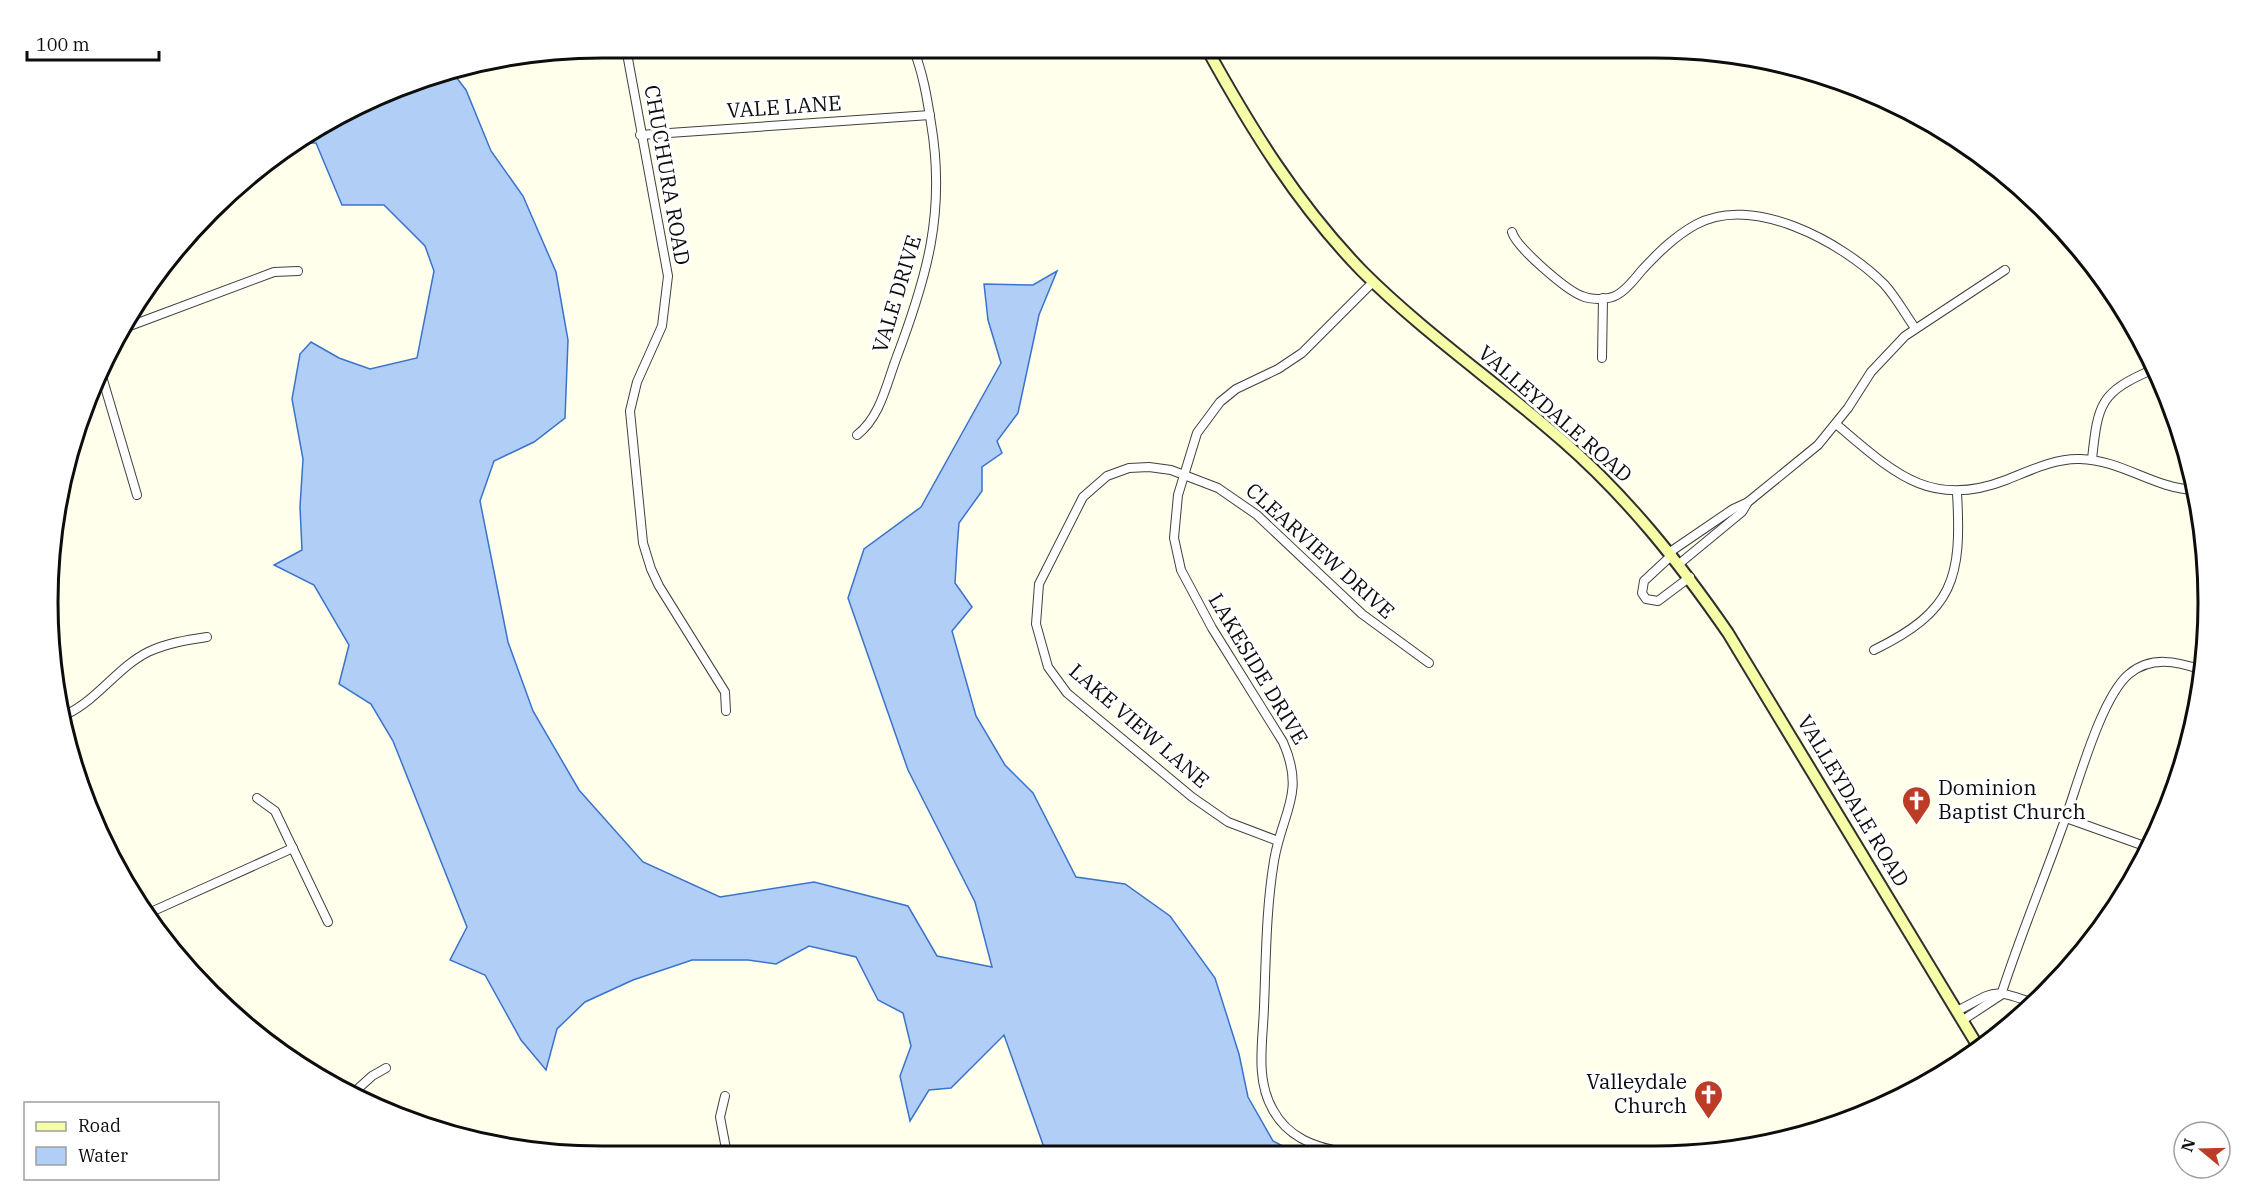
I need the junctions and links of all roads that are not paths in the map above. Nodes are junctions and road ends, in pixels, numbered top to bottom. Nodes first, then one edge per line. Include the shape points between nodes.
1 (628, 58) edge
2 (917, 58) edge
3 (1212, 58) edge
4 (930, 116) junction
5 (640, 135) junction
6 (1512, 232) dead end
7 (2005, 270) dead end
8 (298, 271) dead end
9 (1373, 282) junction
10 (1603, 298) junction
11 (135, 324) edge
12 (1916, 328) junction
13 (1602, 358) dead end
14 (2146, 373) edge
15 (104, 386) edge
16 (1836, 424) junction
17 (858, 435) dead end
18 (2092, 459) junction
19 (1184, 474) junction
20 (2185, 489) edge
21 (1957, 493) junction
22 (137, 495) dead end
23 (1748, 502) junction
24 (1674, 557) junction
25 (1690, 577) junction
26 (207, 637) dead end
27 (1874, 650) dead end
28 (1429, 663) dead end
29 (2193, 668) edge
30 (726, 711) dead end
31 (70, 712) edge
32 (257, 798) dead end
33 (2066, 818) junction
34 (1278, 841) junction
35 (2140, 844) edge
36 (293, 848) junction
37 (155, 910) edge
38 (328, 922) dead end
39 (2002, 991) junction
40 (2024, 1000) edge
41 (1960, 1015) junction
42 (1975, 1040) edge
43 (386, 1068) dead end
44 (359, 1088) edge
45 (724, 1096) dead end
46 (725, 1146) edge
47 (1314, 1146) edge

1 - 5 street, CHUCHURA ROAD
2 - 4 street, VALE DRIVE
3 - 9 main road, VALLEYDALE ROAD via 1287,182
4 - 5 street, VALE LANE
4 - 17 street, VALE DRIVE via 938,195 932,247 914,310 873,420
5 - 30 street, CHUCHURA ROAD via 668,276 662,326 637,382 630,411 643,543 659,586 725,692
6 - 10 street via 1521,246 1576,293
7 - 12 street
8 - 11 street via 274,272
9 - 19 street, LAKESIDE DRIVE via 1302,353 1220,402 1197,432
9 - 24 main road, VALLEYDALE ROAD via 1565,442
10 - 12 street via 1619,294 1669,242 1696,224 1718,216 1755,214 1787,223 1861,264 1888,289
10 - 13 street
12 - 16 street via 1870,372
14 - 18 street via 2124,382 2102,405
15 - 22 street
16 - 21 street via 1906,478
16 - 23 street via 1818,445
18 - 20 street
18 - 21 street via 2057,462 1988,487
19 - 28 street, CLEARVIEW DRIVE via 1242,502 1362,614
19 - 34 street, LAKESIDE DRIVE via 1174,518 1181,570 1283,742 1292,764 1292,798
19 - 34 street, LAKE VIEW LANE via 1160,468 1129,468 1107,476 1083,497 1039,584 1038,635 1048,667 1060,684 1112,731 1211,812
21 - 27 street via 1959,549 1946,593 1920,623
23 - 24 street via 1733,508
23 - 24 street via 1742,512
24 - 25 main road, VALLEYDALE ROAD
24 - 25 street via 1644,581 1642,593 1658,601
25 - 41 main road, VALLEYDALE ROAD
26 - 31 street via 148,652 86,704
29 - 33 street via 2152,662 2137,668 2120,683 2109,702
32 - 36 street via 275,811
33 - 35 street
33 - 39 street
34 - 47 street, LAKESIDE DRIVE via 1268,908 1264,1087 1275,1114 1295,1135
36 - 37 street
36 - 38 street
39 - 40 street
39 - 41 street via 1997,1000
41 - 42 main road, VALLEYDALE ROAD
43 - 44 street
45 - 46 street via 720,1117

